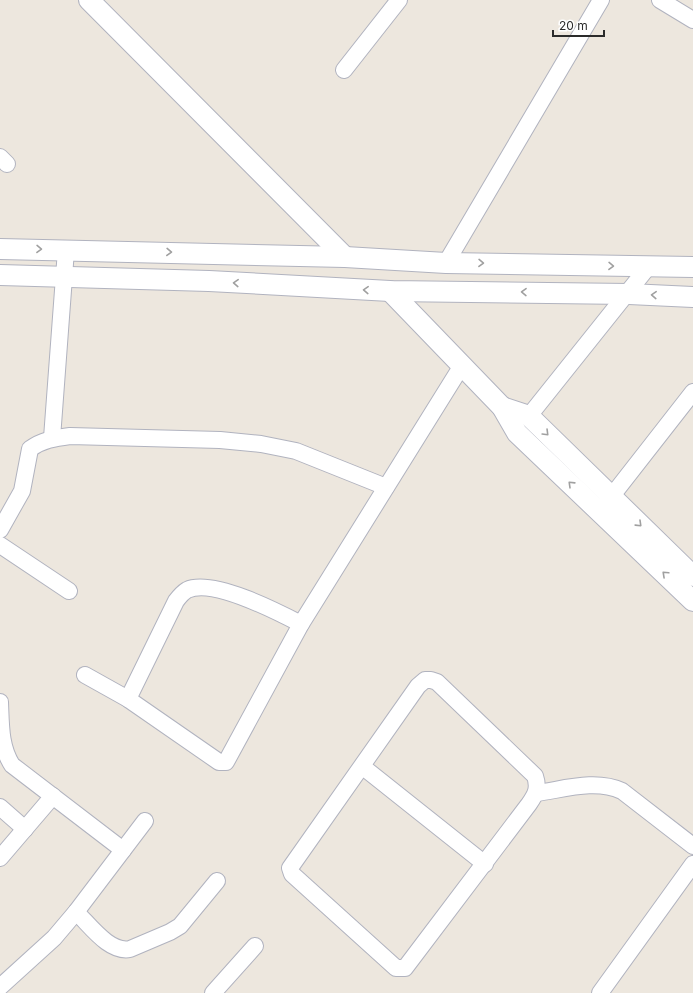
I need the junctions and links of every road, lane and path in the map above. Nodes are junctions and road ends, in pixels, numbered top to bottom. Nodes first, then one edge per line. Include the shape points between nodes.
1 (89, 0) edge
2 (399, 0) edge
3 (601, 0) edge
4 (660, 0) edge
5 (693, 20) edge
6 (344, 70) dead end
7 (0, 249) edge
8 (66, 250) junction
9 (309, 256) junction
10 (345, 257) junction
11 (423, 261) junction
12 (446, 262) junction
13 (648, 267) junction
14 (693, 267) edge
15 (0, 275) edge
16 (65, 277) junction
17 (310, 287) junction
18 (422, 291) junction
19 (390, 292) junction
20 (628, 294) junction
21 (693, 297) edge
22 (461, 367) junction
23 (693, 392) edge
24 (502, 407) junction
25 (529, 416) junction
26 (52, 438) junction
27 (386, 487) junction
28 (605, 504) junction
29 (0, 530) edge
30 (0, 545) edge
31 (693, 576) edge
32 (69, 590) dead end
33 (691, 595) edge
34 (301, 624) junction
35 (85, 675) dead end
36 (128, 699) junction
37 (0, 702) edge
38 (363, 767) junction
39 (537, 793) junction
40 (53, 796) junction
41 (0, 807) edge
42 (146, 821) dead end
43 (25, 829) junction
44 (693, 846) edge
45 (123, 850) junction
46 (0, 858) edge
47 (485, 864) junction
48 (693, 864) edge
49 (217, 881) dead end
50 (76, 912) junction
51 (255, 946) dead end
52 (0, 987) edge
53 (213, 993) edge
54 (600, 993) edge

1 - 10 street
2 - 6 street
3 - 12 street
4 - 5 street
7 -> 8 street
8 -> 9 street
8 - 16 street
9 - 10 street
9 - 17 street
10 - 11 street
11 - 12 street
11 - 18 street
12 -> 13 street
13 - 14 street
13 - 20 street
15 - 16 street
17 -> 16 street
16 - 26 street
19 -> 17 street
18 - 19 street
20 -> 18 street
19 - 22 street
21 -> 20 street
20 - 25 street
22 - 24 street
22 - 27 street
23 - 28 street
24 - 25 street
28 -> 24 street via 517,433
25 -> 28 street
26 - 27 street via 117,437 220,440 261,444 296,451
26 - 29 street via 30,449 22,491
27 - 34 street
28 -> 31 street
33 -> 28 street
30 - 32 street
34 - 36 street via 260,603 215,590 188,590 176,601
34 - 36 street via 226,762 219,762
35 - 36 street
37 - 40 street via 2,742 6,756 12,765
38 - 39 street via 418,686 425,680 431,680 437,682 535,776 538,784
38 - 47 street
38 - 47 street via 292,864 290,871 396,968 405,968
39 - 44 street via 595,784 610,785 622,791
39 - 47 street
40 - 43 street
40 - 45 street
41 - 43 street
42 - 45 street
43 - 46 street
45 - 50 street
48 - 54 street
49 - 50 street via 180,926 130,949 111,946
50 - 52 street via 54,938
51 - 53 street

